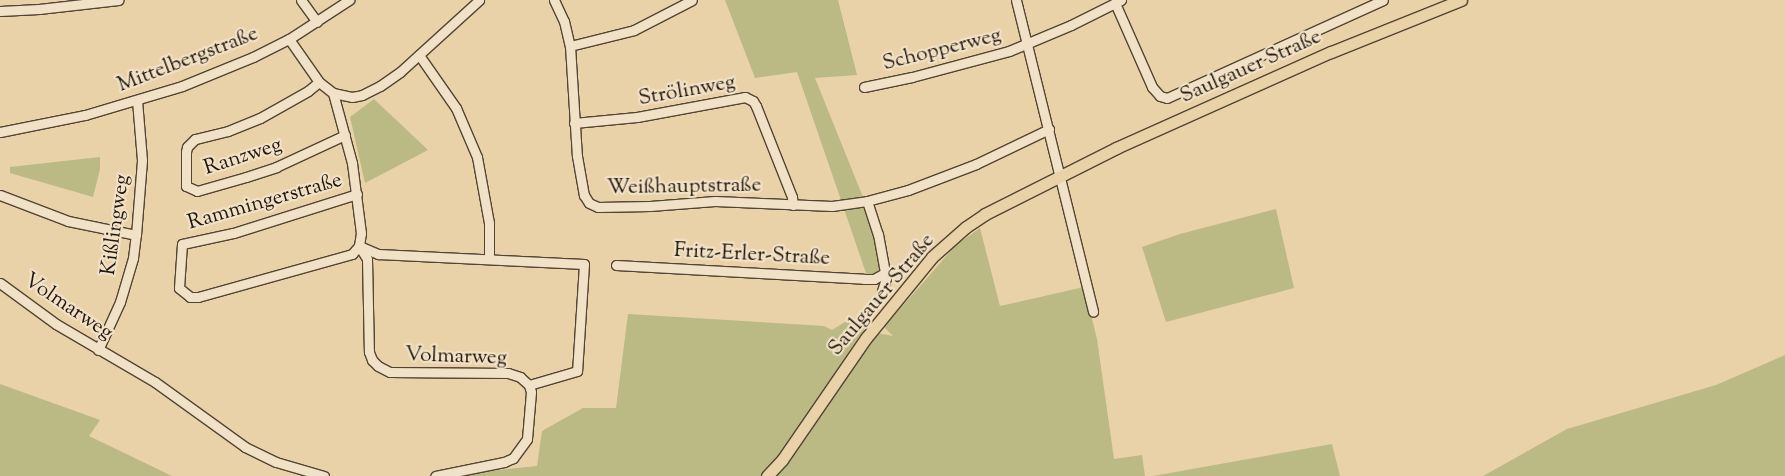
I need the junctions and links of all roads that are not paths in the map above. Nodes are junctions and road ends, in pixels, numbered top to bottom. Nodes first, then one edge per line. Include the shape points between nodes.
1 (118, 0) edge
2 (301, 0) edge
3 (349, 0) edge
4 (479, 0) edge
5 (554, 0) edge
6 (692, 0) edge
7 (1016, 0) edge
8 (1383, 0) edge
9 (1461, 0) edge
10 (1118, 2) edge
11 (0, 11) edge
12 (317, 22) junction
13 (289, 39) junction
14 (1028, 44) junction
15 (570, 46) junction
16 (419, 56) junction
17 (319, 82) junction
18 (864, 87) dead end
19 (333, 94) junction
20 (137, 101) junction
21 (574, 123) junction
22 (1049, 129) junction
23 (0, 132) edge
24 (345, 136) junction
25 (1060, 176) junction
26 (357, 194) junction
27 (0, 195) edge
28 (867, 201) junction
29 (793, 205) junction
30 (136, 235) junction
31 (359, 246) junction
32 (489, 259) junction
33 (616, 265) dead end
34 (885, 273) junction
35 (0, 283) edge
36 (882, 291) dead end
37 (1093, 312) dead end
38 (98, 350) junction
39 (529, 385) junction
40 (324, 476) edge
41 (435, 476) edge
42 (768, 476) edge

1 - 11 street
2 - 12 street
3 - 12 street, Mittelbergstraße
4 - 16 street
5 - 15 street, Weißhauptstraße via 564,21
6 - 15 street via 634,30
7 - 14 street
8 - 10 street via 1167,98 1160,96 1152,87
9 - 25 main road, Saulgauer Straße via 1314,59
10 - 14 street, Schopperweg
12 - 13 street, Mittelbergstraße
13 - 17 street
13 - 20 street, Mittelbergstraße via 216,73
14 - 18 street, Schopperweg via 953,67
14 - 22 street
15 - 21 street, Weißhauptstraße
16 - 19 street via 380,86 362,95 343,97
16 - 32 street via 456,108 477,157 489,222
17 - 19 street
17 - 24 street, Ranzweg via 260,118 228,131 195,139 186,152 186,186 197,191 246,177
19 - 24 street, Rammingerstraße
20 - 23 street, Mittelbergstraße
20 - 30 street, Kißlingweg via 142,160
21 - 29 street, Weißhauptstraße via 584,195 593,205 626,208 715,200
21 - 29 street, Strölinweg via 637,118 745,97 756,106
22 - 25 street
22 - 28 street, Weißhauptstraße via 968,167 908,190
24 - 26 street, Rammingerstraße
25 - 37 street
25 - 42 main road, Saulgauer Straße via 985,214 932,257 866,338 787,454
26 - 31 street, Rammingerstraße
26 - 31 street, Rammingerstraße via 232,234 182,244 179,288 190,297 198,297 352,254
27 - 30 street via 68,221
28 - 29 street, Weißhauptstraße via 832,206
28 - 34 street via 878,234
30 - 38 street, Kißlingweg via 120,302
31 - 32 street via 378,254
31 - 39 street, Volmarweg via 367,259 369,352 378,366 390,372 508,372
32 - 39 street via 584,264 576,370
33 - 34 street, Fritz-Erler-Straße via 874,279
34 - 36 street
35 - 38 street, Volmarweg
38 - 40 street, Volmarweg via 155,382 245,448 276,462
39 - 41 street, Volmarweg via 527,439 513,458

